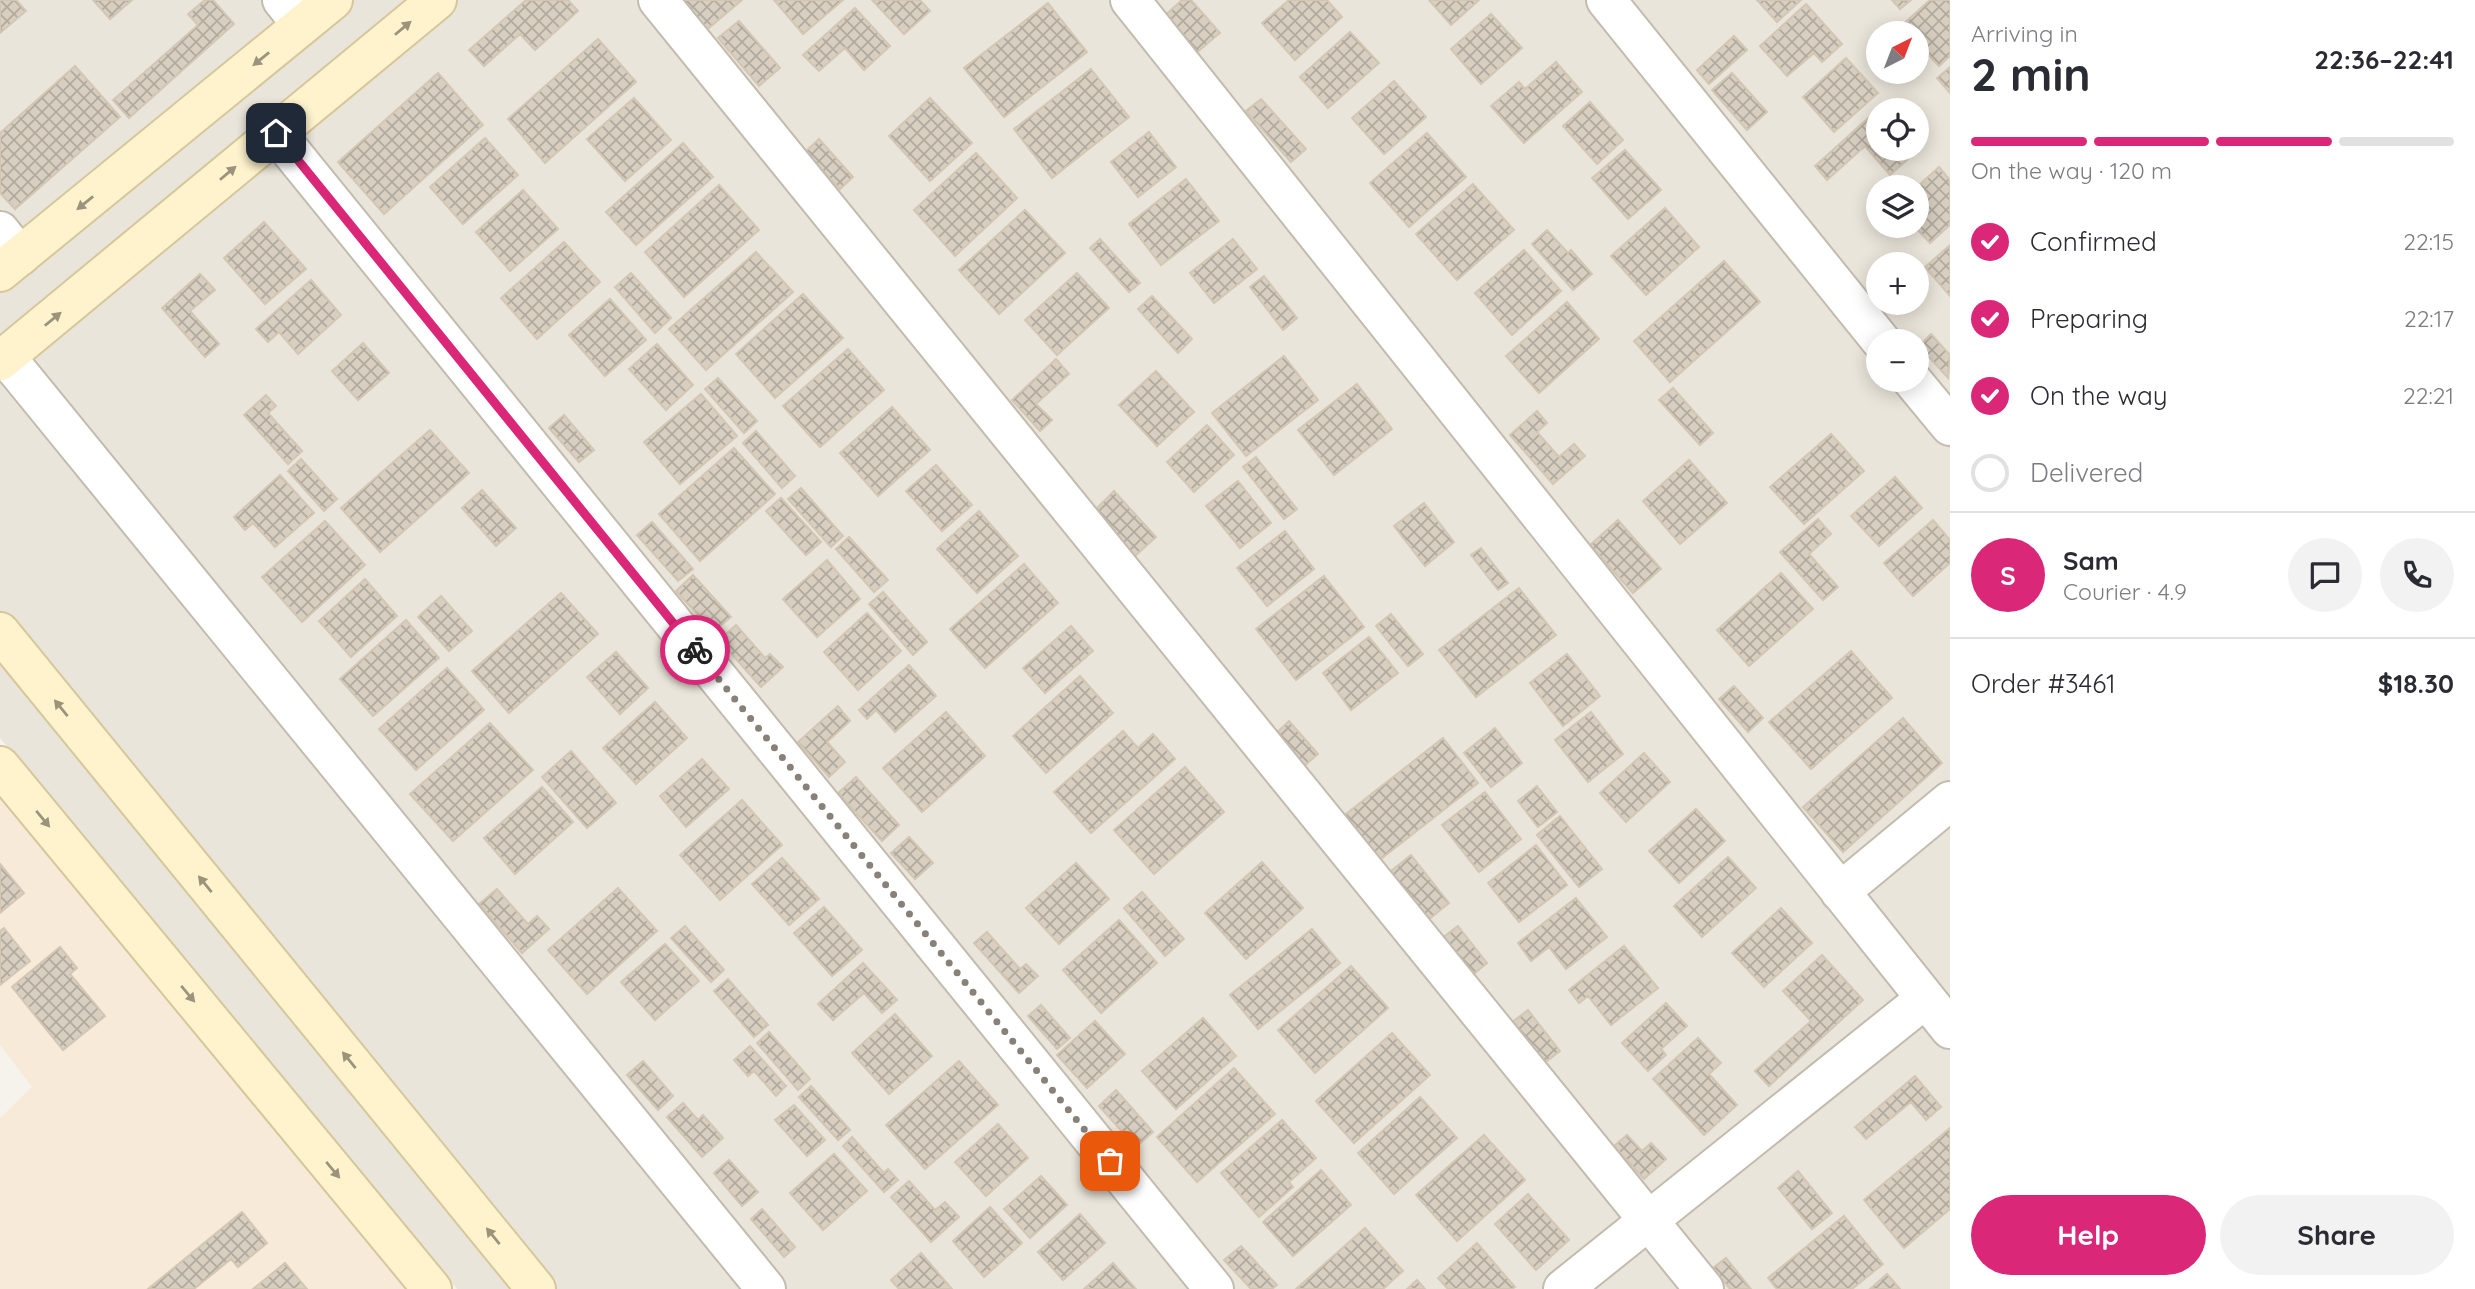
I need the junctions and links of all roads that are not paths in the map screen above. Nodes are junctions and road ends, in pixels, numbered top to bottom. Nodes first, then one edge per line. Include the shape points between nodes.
1 (333, 0) edge
2 (437, 0) edge
3 (658, 0) edge
4 (1130, 0) edge
5 (1606, 0) edge
6 (292, 13) edge
7 (276, 133) junction
8 (7, 253) edge
9 (1871, 329) edge
10 (3, 359) edge
11 (1922, 392) edge
12 (1950, 426) edge
13 (0, 632) edge
14 (0, 766) edge
15 (1950, 801) edge
16 (1840, 892) junction
17 (1925, 999) junction
18 (1950, 1029) edge
19 (1649, 1220) junction
20 (432, 1289) edge
21 (537, 1289) edge
22 (766, 1289) edge
23 (1214, 1289) edge
24 (1563, 1289) edge
25 (1704, 1289) edge

1 - 6 street
7 -> 2 street
3 - 19 street
4 - 16 street
5 - 9 street
6 -> 8 street
10 -> 7 street
7 - 23 street
10 - 22 street
11 - 12 street
21 -> 13 street
14 -> 20 street
15 - 16 street
16 - 17 street
17 - 18 street
17 - 19 street
19 - 24 street
19 - 25 street

